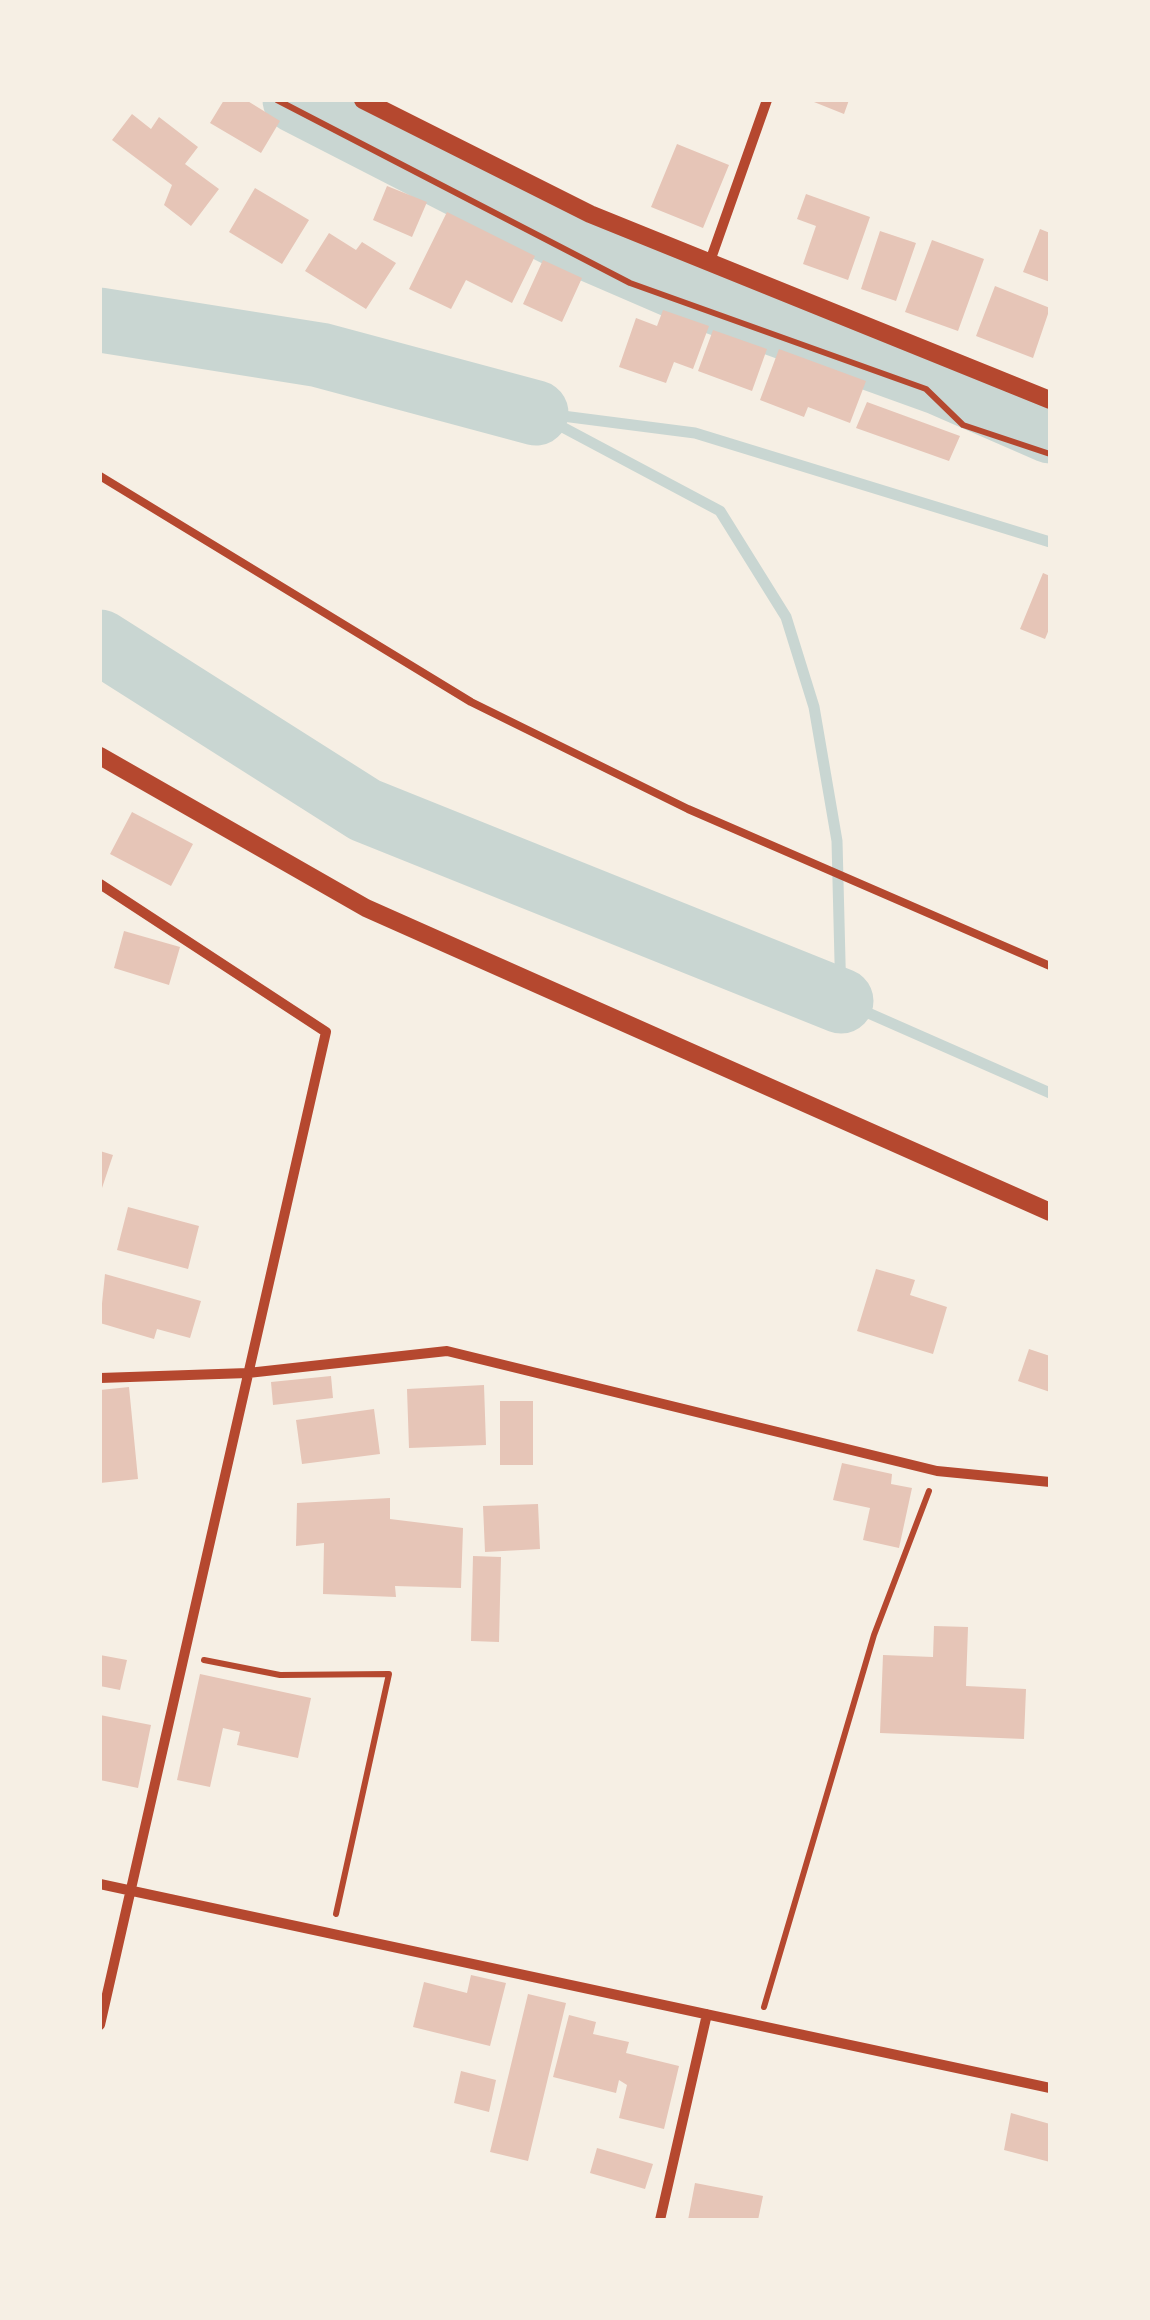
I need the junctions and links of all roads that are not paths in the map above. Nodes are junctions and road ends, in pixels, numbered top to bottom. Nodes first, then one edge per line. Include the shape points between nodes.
1 (363, 100) edge
2 (767, 100) edge
3 (709, 265) junction
4 (1050, 400) edge
5 (100, 476) edge
6 (100, 756) edge
7 (100, 884) edge
8 (1050, 966) edge
9 (1050, 1212) edge
10 (248, 1374) junction
11 (100, 1378) edge
12 (1050, 1482) edge
13 (100, 1884) edge
14 (130, 1890) junction
15 (707, 2014) junction
16 (100, 2025) edge
17 (1050, 2088) edge
18 (660, 2220) edge

1 - 3 street via 590,214
2 - 3 street
3 - 4 street
5 - 8 lane via 471,702 688,809
6 - 9 street via 366,908
7 - 10 street via 326,1032
10 - 11 street
10 - 12 street via 447,1351 937,1471
10 - 14 street
13 - 14 street
14 - 15 street
14 - 16 street
15 - 17 street
15 - 18 street

